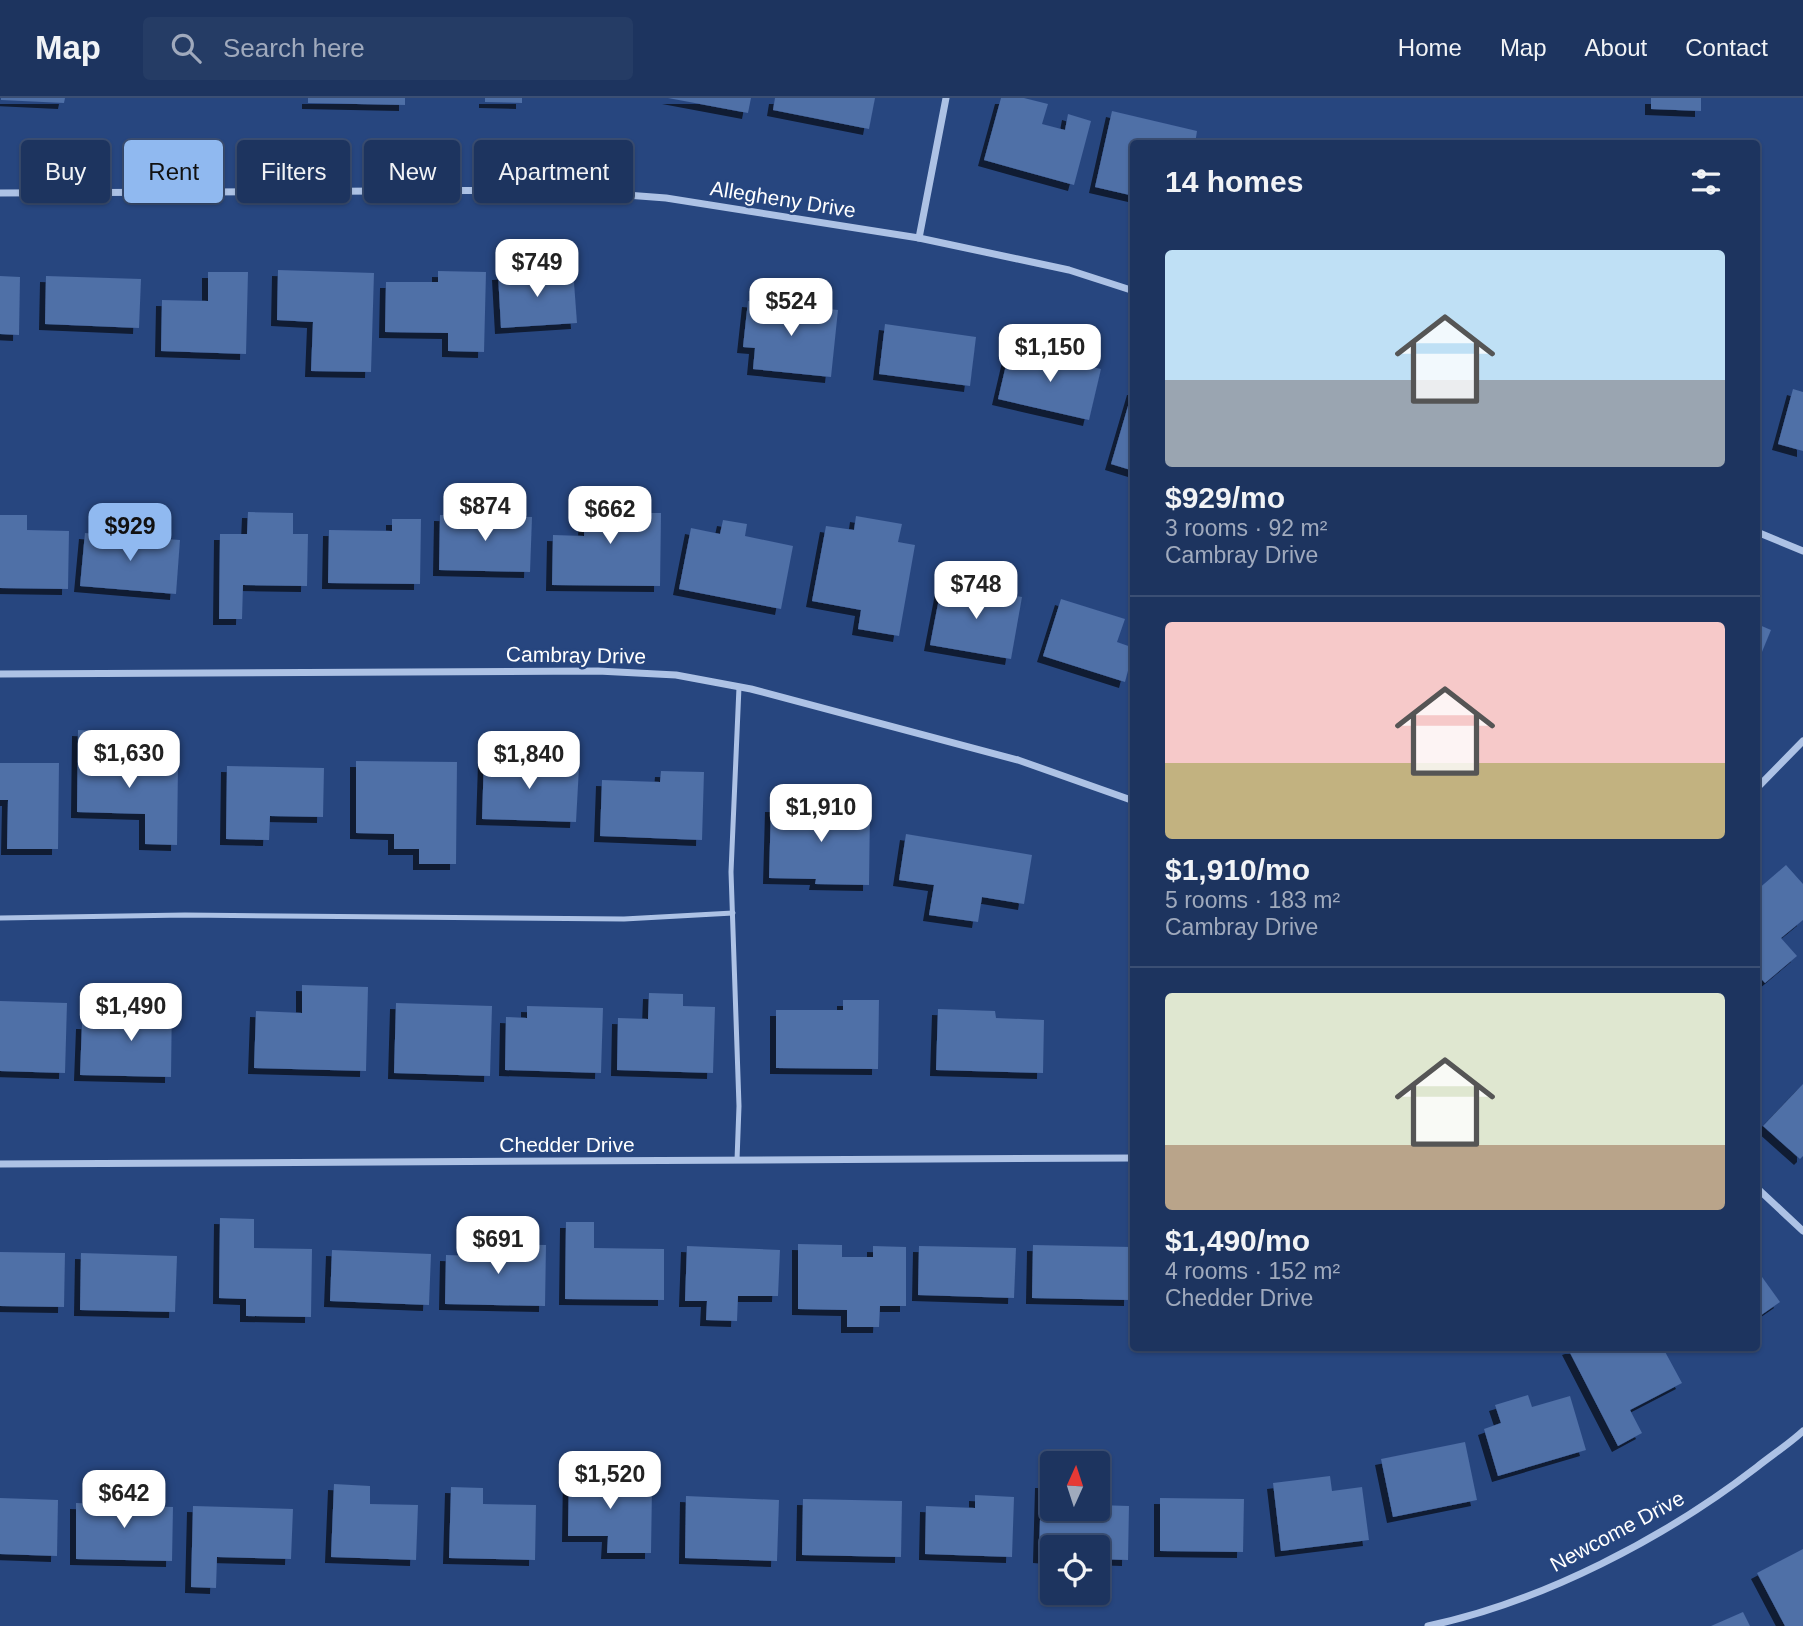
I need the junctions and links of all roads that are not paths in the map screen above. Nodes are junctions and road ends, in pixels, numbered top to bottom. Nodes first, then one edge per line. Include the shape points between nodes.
1 (946, 98) edge
2 (0, 192) edge
3 (919, 238) junction
4 (1130, 290) edge
5 (1760, 533) edge
6 (1803, 551) edge
7 (0, 674) edge
8 (739, 687) junction
9 (1803, 741) edge
10 (1760, 785) edge
11 (1130, 800) edge
12 (733, 913) junction
13 (0, 918) edge
14 (1130, 1158) edge
15 (737, 1160) junction
16 (0, 1164) edge
17 (1760, 1191) edge
18 (1803, 1231) edge
19 (1803, 1431) edge
20 (1428, 1626) edge

1 - 3 street
2 - 3 street, Allegheny Drive via 560,190 666,198
3 - 4 street, Allegheny Drive via 1069,270
5 - 6 street
7 - 8 street, Cambray Drive via 598,671 676,675
8 - 11 street, Cambray Drive via 1018,760
8 - 12 lane
9 - 10 street
12 - 13 lane via 624,919
12 - 15 lane
14 - 15 street, Chedder Drive
15 - 16 street, Chedder Drive
17 - 18 street
19 - 20 street, Newcome Drive via 1718,1497 1633,1547 1541,1591

